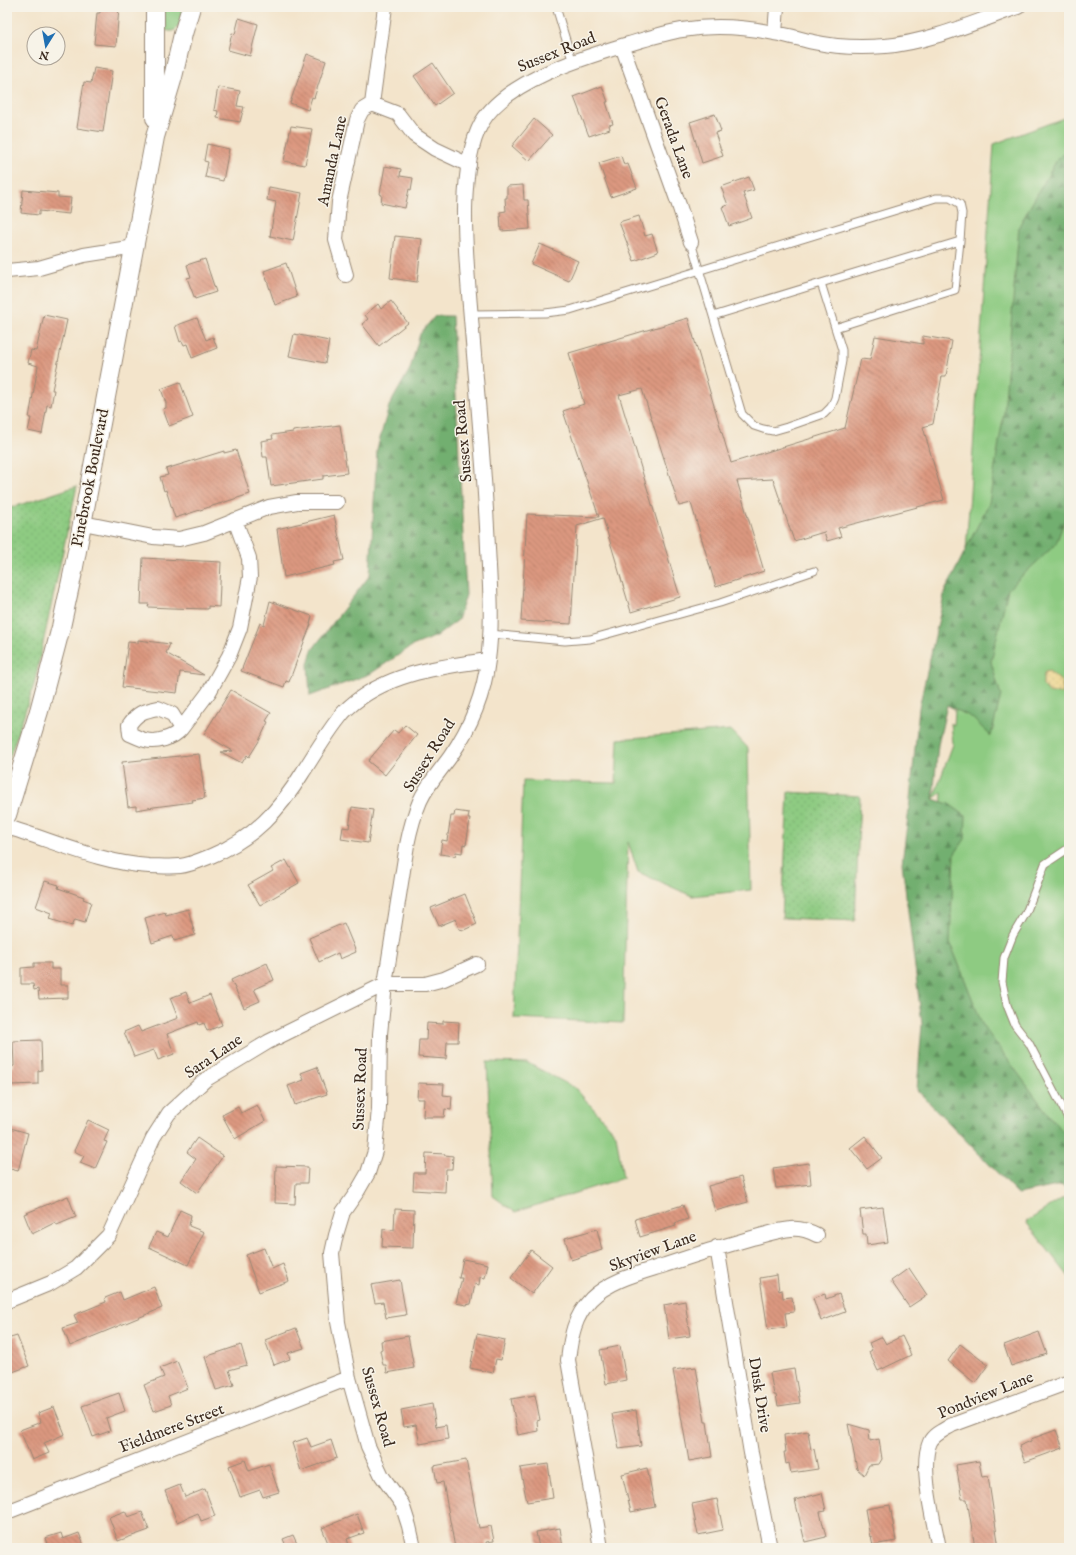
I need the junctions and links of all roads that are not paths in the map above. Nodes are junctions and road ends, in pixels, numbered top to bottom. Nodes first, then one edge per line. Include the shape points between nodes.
1 (154, 7) edge
2 (191, 7) edge
3 (385, 7) edge
4 (556, 7) edge
5 (777, 7) edge
6 (1018, 7) edge
7 (154, 29) junction
8 (775, 33) junction
9 (183, 34) junction
10 (622, 46) junction
11 (573, 63) junction
12 (372, 104) junction
13 (155, 137) junction
14 (469, 164) junction
15 (960, 241) junction
16 (691, 242) joint
17 (135, 248) junction
18 (699, 270) junction
19 (7, 271) edge
20 (346, 275) dead end
21 (821, 283) junction
22 (471, 314) junction
23 (713, 316) junction
24 (835, 328) junction
25 (337, 502) dead end
26 (235, 520) junction
27 (82, 523) junction
28 (814, 571) dead end
29 (490, 634) junction
30 (488, 660) junction
31 (181, 729) dead end
32 (7, 815) edge
33 (7, 827) edge
34 (1069, 848) edge
35 (477, 964) dead end
36 (386, 984) junction
37 (1069, 1120) edge
38 (817, 1235) dead end
39 (717, 1247) junction
40 (7, 1301) edge
41 (349, 1378) junction
42 (1069, 1382) edge
43 (7, 1512) edge
44 (414, 1548) edge
45 (601, 1548) edge
46 (770, 1548) edge
47 (939, 1548) edge

1 - 7 street, Pinebrook Boulevard
2 - 9 street, Pinebrook Boulevard
3 - 12 street
4 - 11 lane
5 - 8 street
6 - 8 street, Sussex Road via 923,39 886,46 815,43
7 - 9 street via 168,38 176,38
7 - 13 street, Pinebrook Boulevard
8 - 10 street, Sussex Road via 730,27 682,30
9 - 13 street, Pinebrook Boulevard
10 - 11 street, Sussex Road
10 - 16 street, Gerada Lane
11 - 14 street, Sussex Road via 538,76 503,98 483,121 471,151
12 - 14 street via 398,114 414,135 435,149
12 - 20 street, Amanda Lane via 362,110 357,120 339,202 336,240
13 - 17 street, Pinebrook Boulevard
14 - 22 street, Sussex Road via 466,179 466,241
15 - 18 lane via 960,204 950,198 936,198
15 - 21 lane
15 - 24 lane via 955,290
16 - 18 lane
17 - 19 street via 84,255 39,268
17 - 27 street, Pinebrook Boulevard
18 - 22 lane via 570,310
18 - 23 lane
21 - 23 lane
21 - 24 lane
22 - 29 street, Sussex Road via 486,499
23 - 24 lane via 742,414 754,426 773,431 824,414 831,408 842,361 842,350
25 - 26 street via 297,502 269,507
26 - 27 street via 204,533 179,539 153,537
26 - 31 street via 249,558 250,577 240,628 209,692
27 - 32 street, Pinebrook Boulevard via 50,671
28 - 29 lane via 720,603 590,639 565,641
29 - 30 street, Sussex Road
30 - 33 street via 403,676 374,688 347,708 273,815 227,850 202,860 180,866 148,866 108,860
30 - 36 street, Sussex Road via 475,714 453,753 422,798 412,825
34 - 37 lane via 1045,864 1026,913 1013,935 1004,958 1002,982 1015,1025 1029,1043
35 - 36 street, Sara Lane via 444,979 425,984
36 - 40 street, Sara Lane via 268,1042 204,1080 168,1113 153,1138 110,1235 76,1268 52,1283
36 - 41 street, Sussex Road via 380,1034 379,1109 375,1151 368,1173 343,1212 332,1253 338,1322
38 - 39 street, Skyview Lane via 791,1228
39 - 45 street, Skyview Lane via 610,1285 593,1298 576,1321 571,1335 568,1360
39 - 46 street, Dusk Drive via 751,1454
41 - 43 street, Fieldmere Street
41 - 44 street, Sussex Road via 368,1446 382,1476 402,1504
42 - 47 street, Pondview Lane via 952,1425 936,1434 930,1441 926,1457 928,1490

